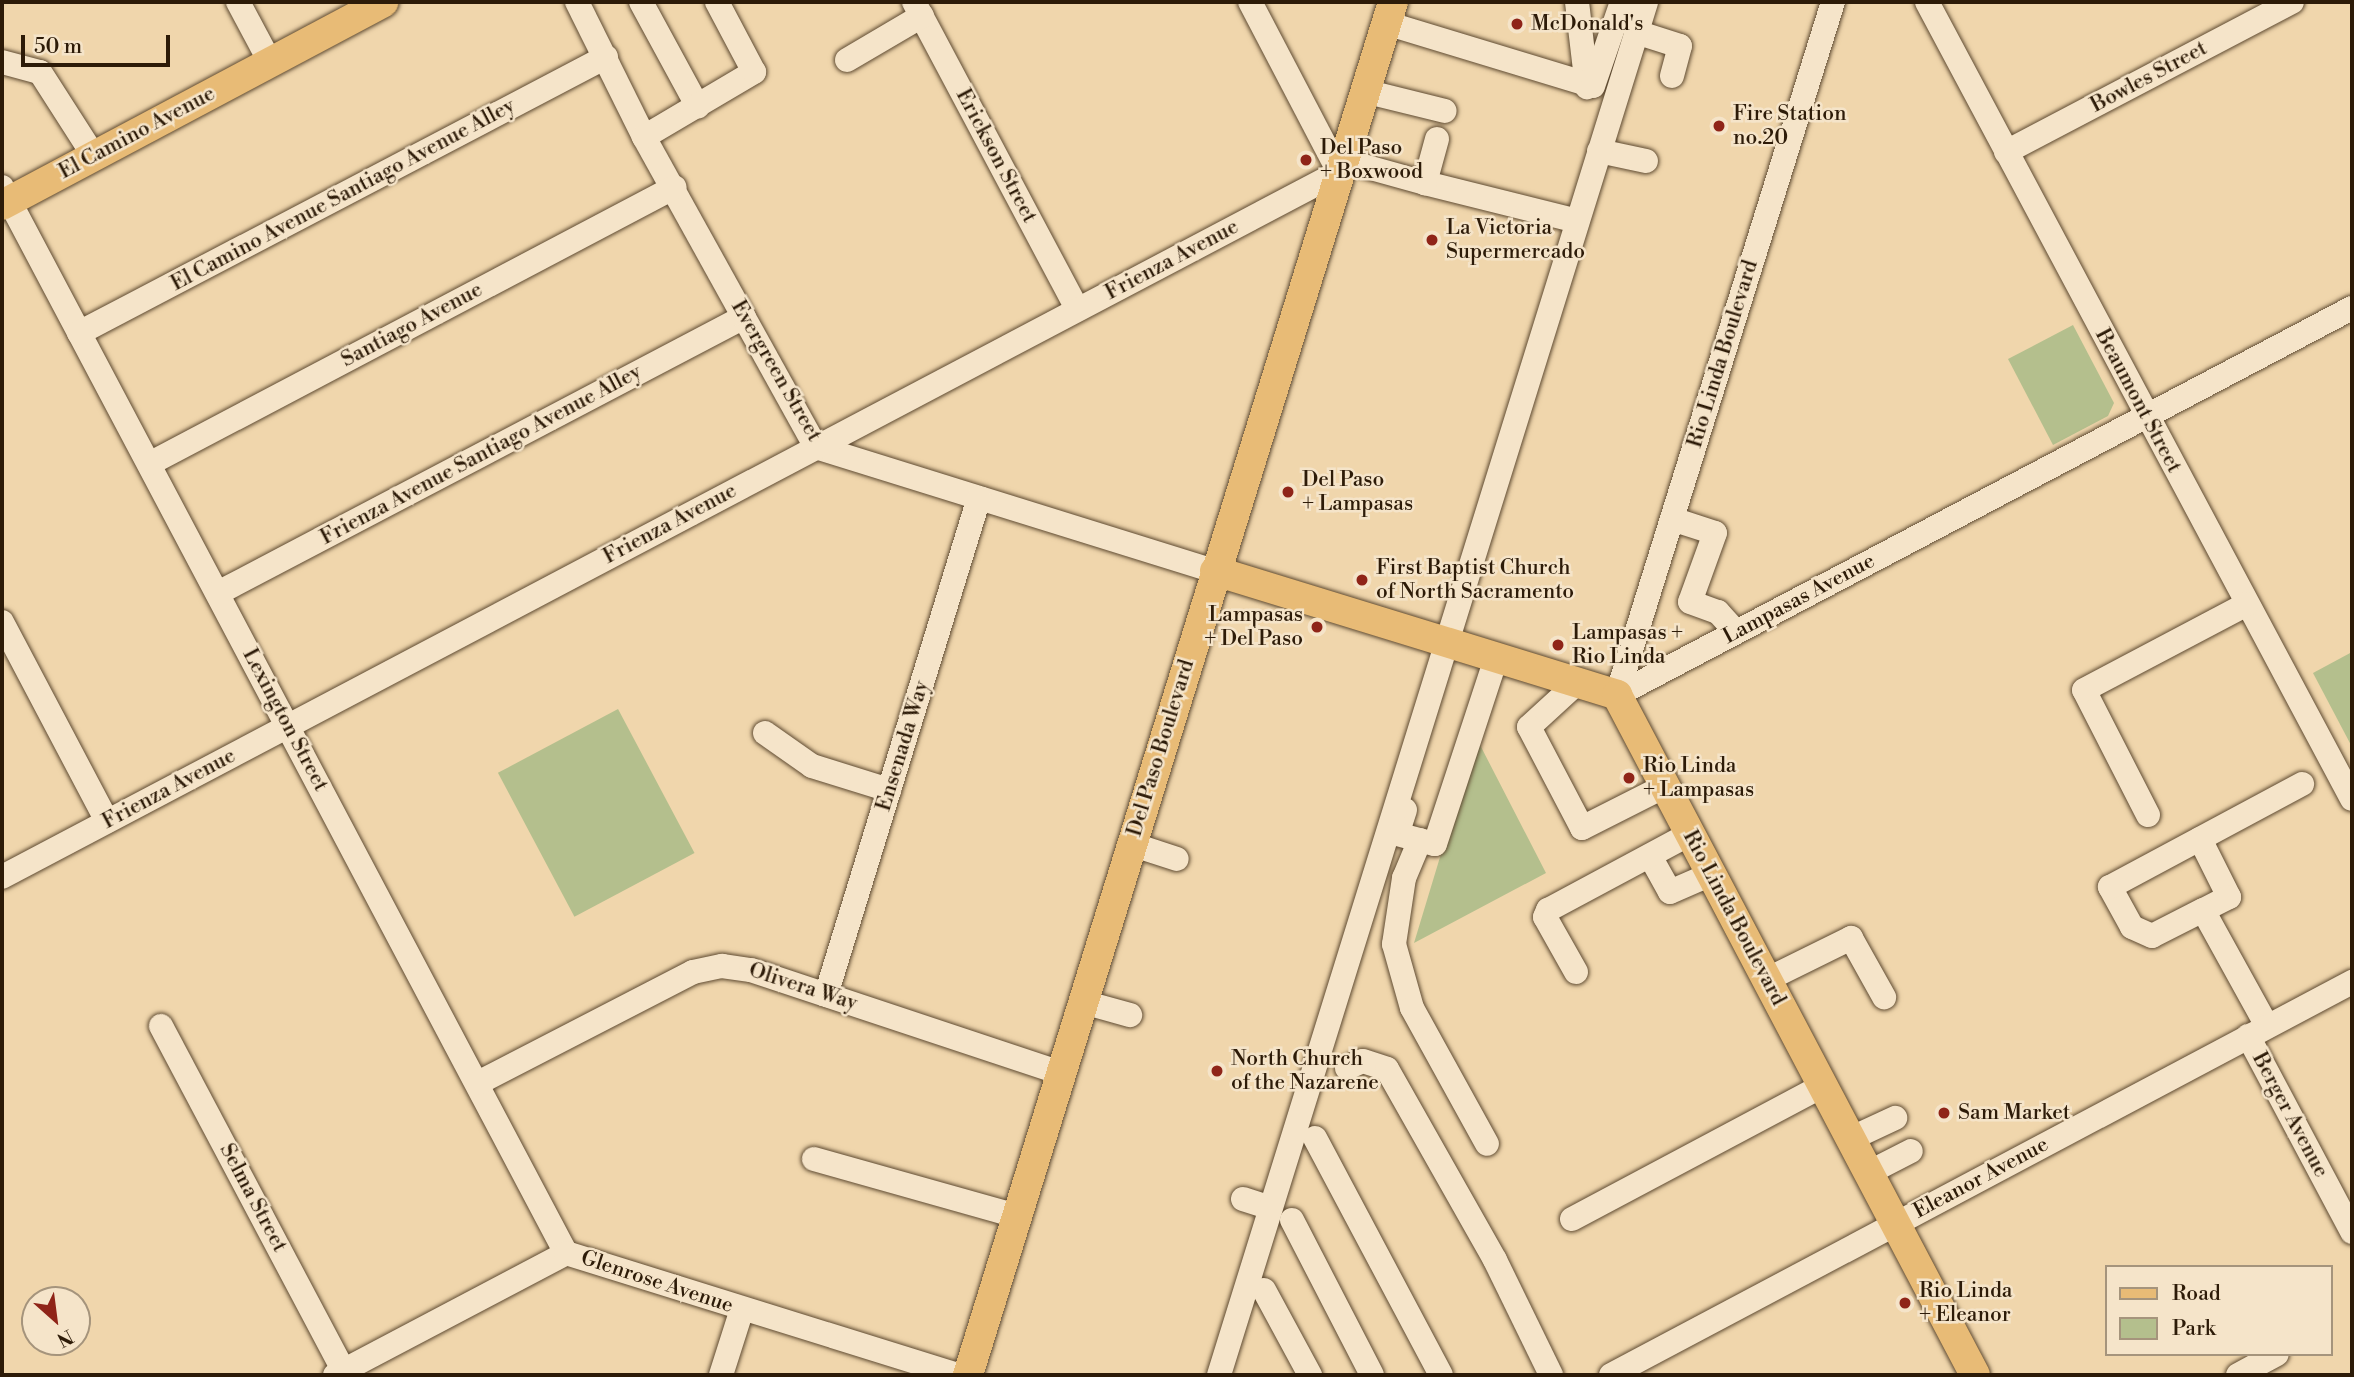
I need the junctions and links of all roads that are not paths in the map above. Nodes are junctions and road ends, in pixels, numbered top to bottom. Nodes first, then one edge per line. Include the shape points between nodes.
1 (238, 2) edge
2 (383, 2) edge
3 (577, 2) edge
4 (641, 2) edge
5 (717, 2) edge
6 (1577, 2) edge
7 (1622, 2) edge
8 (1646, 2) edge
9 (1833, 2) edge
10 (1927, 2) edge
11 (2292, 2) edge
12 (1245, 6) edge
13 (918, 9) edge
14 (1389, 12) edge
15 (1636, 32) junction
16 (607, 57) junction
17 (847, 60) dead end
18 (2, 62) edge
19 (270, 62) junction
20 (1672, 76) dead end
21 (1587, 86) junction
22 (1364, 91) junction
23 (698, 107) junction
24 (1445, 111) dead end
25 (644, 137) junction
26 (1437, 139) dead end
27 (1599, 151) junction
28 (2006, 152) junction
29 (94, 156) junction
30 (1646, 161) dead end
31 (1340, 166) junction
32 (1425, 183) junction
33 (675, 187) junction
34 (4, 198) edge
35 (1577, 222) junction
36 (1077, 309) junction
37 (2351, 313) edge
38 (744, 317) junction
39 (79, 333) junction
40 (2146, 417) junction
41 (816, 447) junction
42 (149, 464) junction
43 (979, 498) junction
44 (1672, 519) junction
45 (1215, 571) junction
46 (218, 593) junction
47 (2247, 604) junction
48 (2, 622) edge
49 (1736, 632) junction
50 (1450, 644) junction
51 (1496, 658) junction
52 (1577, 683) junction
53 (1617, 695) junction
54 (288, 726) junction
55 (765, 733) dead end
56 (2301, 784) dead end
57 (1665, 786) junction
58 (889, 790) junction
59 (2352, 799) edge
60 (2148, 815) dead end
61 (107, 821) junction
62 (1690, 834) junction
63 (2200, 839) junction
64 (1420, 840) junction
65 (1131, 844) junction
66 (1650, 856) junction
67 (1177, 859) dead end
68 (1711, 874) junction
69 (2, 877) edge
70 (2203, 910) junction
71 (1576, 972) dead end
72 (1766, 980) junction
73 (2352, 982) edge
74 (826, 995) junction
75 (1884, 997) dead end
76 (1083, 1002) junction
77 (1130, 1015) dead end
78 (161, 1026) dead end
79 (2257, 1031) junction
80 (1347, 1068) dead end
81 (1061, 1073) junction
82 (478, 1083) junction
83 (1822, 1086) junction
84 (1895, 1118) dead end
85 (1315, 1139) dead end
86 (1850, 1139) junction
87 (1487, 1144) dead end
88 (1911, 1151) dead end
89 (814, 1159) dead end
90 (1868, 1173) junction
91 (1243, 1199) dead end
92 (1271, 1208) junction
93 (1017, 1216) junction
94 (1572, 1219) dead end
95 (1292, 1220) dead end
96 (1894, 1224) junction
97 (2352, 1232) edge
98 (566, 1253) junction
99 (1264, 1290) dead end
100 (742, 1308) junction
101 (2273, 1356) edge
102 (340, 1373) edge
103 (721, 1375) edge
104 (958, 1375) edge
105 (968, 1375) edge
106 (1219, 1375) edge
107 (1310, 1375) edge
108 (1372, 1375) edge
109 (1441, 1375) edge
110 (1551, 1375) edge
111 (1611, 1375) edge
112 (1975, 1375) edge
113 (2238, 1375) edge

1 - 19 street
2 - 19 main road, El Camino Avenue
3 - 16 street, Evergreen Street
4 - 23 street
5 - 23 street via 754,72
6 - 21 street
7 - 21 street via 1596,81
8 - 15 street
9 - 44 street, Rio Linda Boulevard
10 - 28 street, Beaumont Street
11 - 28 street, Bowles Street
12 - 31 street
13 - 17 street
13 - 36 street, Erickson Street
14 - 21 street
14 - 22 main road, Del Paso Boulevard
15 - 20 street via 1680,46
15 - 27 street
16 - 25 street, Evergreen Street
16 - 39 street, El Camino Avenue Santiago Avenue Alley
18 - 29 street via 40,72
19 - 29 main road, El Camino Avenue
22 - 24 street
22 - 31 main road, Del Paso Boulevard
23 - 25 street
25 - 33 street, Evergreen Street
26 - 32 street
27 - 30 street
27 - 35 street
28 - 40 street, Beaumont Street
29 - 34 main road, El Camino Avenue
31 - 32 street
31 - 36 street, Frienza Avenue
31 - 45 main road, Del Paso Boulevard
32 - 35 street
33 - 38 street, Evergreen Street
33 - 42 street, Santiago Avenue
34 - 39 street, Lexington Street
35 - 50 street
36 - 41 street, Frienza Avenue
37 - 40 street, Lampasas Avenue
38 - 41 street, Evergreen Street
38 - 46 street, Frienza Avenue Santiago Avenue Alley
39 - 42 street, Lexington Street
40 - 47 street, Beaumont Street
40 - 49 street, Lampasas Avenue
41 - 43 street, Evergreen Street
41 - 54 street, Frienza Avenue
42 - 46 street, Lexington Street
43 - 45 street, Evergreen Street
43 - 58 street, Ensenada Way
44 - 49 street via 1715,533 1690,602 1718,612
44 - 53 street, Rio Linda Boulevard
45 - 50 main road
45 - 65 main road, Del Paso Boulevard
46 - 54 street, Lexington Street
47 - 59 street, Beaumont Street
47 - 60 street via 2084,690
48 - 61 street
49 - 53 street, Lampasas Avenue
50 - 51 main road
50 - 64 street via 1397,834
50 - 92 street
51 - 52 main road
51 - 64 street via 1435,844
52 - 53 main road
52 - 57 street via 1529,727 1582,828
53 - 57 main road, Rio Linda Boulevard
54 - 61 street, Frienza Avenue
54 - 82 street, Lexington Street
55 - 58 street via 812,766
56 - 63 street
57 - 62 main road, Rio Linda Boulevard
58 - 74 street, Ensenada Way
61 - 69 street, Frienza Avenue
62 - 66 street
62 - 68 main road, Rio Linda Boulevard
63 - 70 street via 2229,897
63 - 70 street via 2110,887 2132,927 2152,936
64 - 87 street via 1404,878 1394,944 1412,1008
65 - 67 street
65 - 76 main road, Del Paso Boulevard
66 - 68 street via 1670,892
66 - 71 street via 1548,910 1545,917
68 - 72 main road, Rio Linda Boulevard
70 - 79 street, Berger Avenue
72 - 75 street via 1851,938
72 - 83 main road, Rio Linda Boulevard
73 - 79 street, Eleanor Avenue
74 - 81 street, Olivera Way
74 - 82 street, Olivera Way via 751,970 707,967
76 - 77 street
76 - 81 main road, Del Paso Boulevard
78 - 102 street, Selma Street
79 - 96 street, Eleanor Avenue
79 - 97 street, Berger Avenue
80 - 110 street via 1363,1061 1387,1069
81 - 93 main road, Del Paso Boulevard
82 - 98 street, Lexington Street
83 - 86 main road, Rio Linda Boulevard
83 - 94 street
84 - 86 street
85 - 109 street
86 - 90 main road, Rio Linda Boulevard
88 - 90 street
89 - 93 street
90 - 96 main road, Rio Linda Boulevard
91 - 92 street
92 - 106 street
93 - 105 main road, Del Paso Boulevard
95 - 108 street
96 - 111 street, Eleanor Avenue
96 - 112 main road, Rio Linda Boulevard
98 - 100 street, Glenrose Avenue
98 - 102 street, Glenrose Avenue
99 - 107 street
100 - 103 street
100 - 104 street, Glenrose Avenue
101 - 113 street

